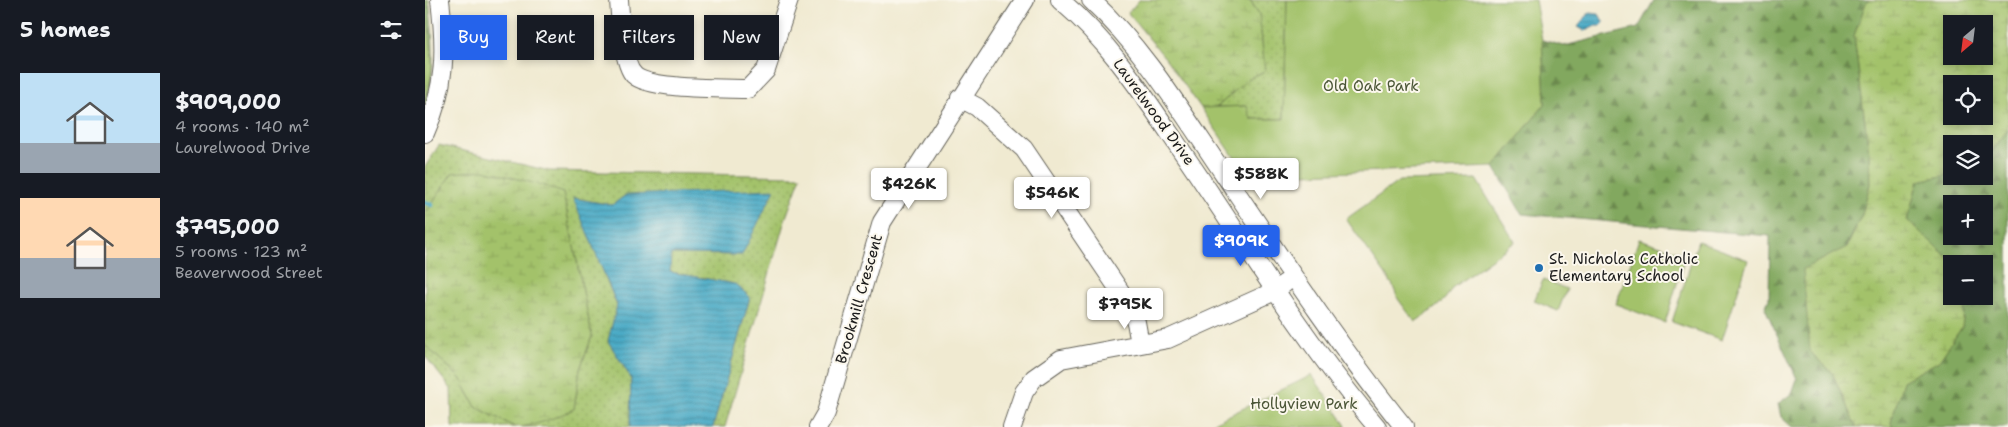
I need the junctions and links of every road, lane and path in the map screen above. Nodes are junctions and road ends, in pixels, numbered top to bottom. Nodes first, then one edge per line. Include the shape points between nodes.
1 (440, 0) edge
2 (619, 0) edge
3 (789, 0) edge
4 (1025, 0) edge
5 (1060, 0) edge
6 (1091, 0) edge
7 (960, 98) junction
8 (425, 133) edge
9 (1293, 277) junction
10 (1275, 291) junction
11 (1140, 344) junction
12 (818, 427) edge
13 (1013, 427) edge
14 (1377, 427) edge
15 (1404, 427) edge

1 - 8 street via 445,48 442,81
2 - 3 street via 629,69 635,76 653,85 748,89 766,70
4 - 7 street, Brookmill Crescent
5 - 10 street, Laurelwood Drive via 1105,45 1136,83
6 - 9 street, Laurelwood Drive via 1134,46 1165,87
7 - 11 street via 977,107 1024,149 1120,291 1136,322
7 - 12 street, Brookmill Crescent via 882,222 826,413
9 - 10 street
9 - 15 street, Laurelwood Drive
10 - 11 street via 1168,339
10 - 14 street, Laurelwood Drive
11 - 13 street via 1061,359 1034,378 1024,392

